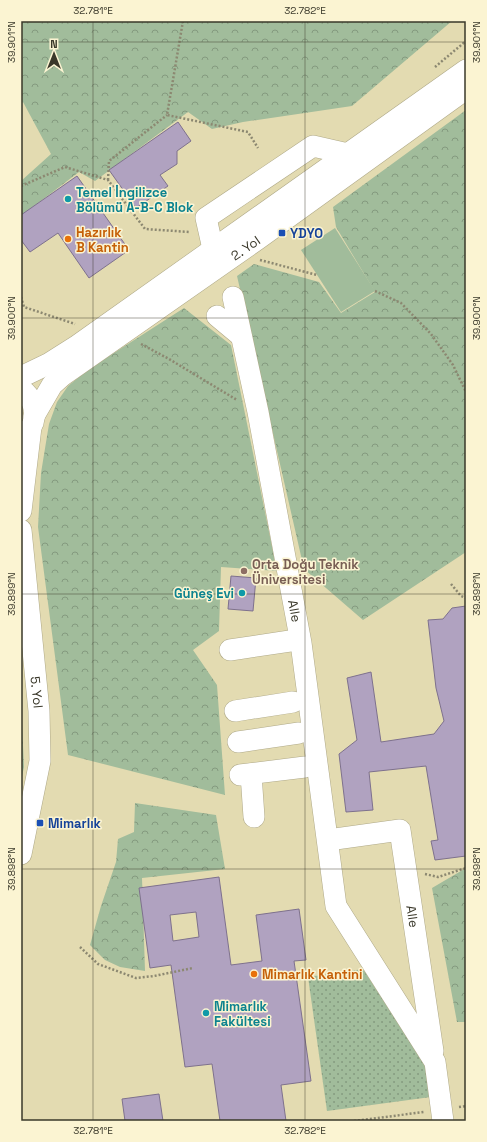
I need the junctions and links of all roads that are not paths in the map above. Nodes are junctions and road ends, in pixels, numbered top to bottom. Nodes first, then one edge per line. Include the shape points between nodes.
1 (465, 75) edge
2 (348, 154) junction
3 (302, 198) junction
4 (221, 250) junction
5 (228, 306) dead end
6 (21, 377) edge
7 (21, 389) edge
8 (29, 427) edge
9 (21, 511) edge
10 (21, 530) edge
11 (290, 641) dead end
12 (230, 650) dead end
13 (293, 702) dead end
14 (235, 711) dead end
15 (299, 733) dead end
16 (238, 742) dead end
17 (305, 767) dead end
18 (254, 817) dead end
19 (328, 840) junction
20 (21, 854) edge
21 (434, 1058) junction
22 (443, 1115) edge

1 - 2 street, 2. Yol
1 - 3 street, 2. Yol
2 - 3 street, 2. Yol
2 - 4 street via 313,146 206,218
3 - 4 street, 2. Yol
4 - 6 street, 2. Yol via 48,364
4 - 8 street, 2. Yol via 52,385
5 - 19 street, Alle via 242,336 258,412 301,643
7 - 8 street via 31,400 34,408
8 - 9 street
10 - 20 street, 5. Yol via 39,710 40,761
11 - 12 street
13 - 14 street
15 - 16 street
17 - 18 street via 246,774
19 - 21 street, Alle via 336,906
19 - 21 street, Alle via 400,830
21 - 22 street, Alle

